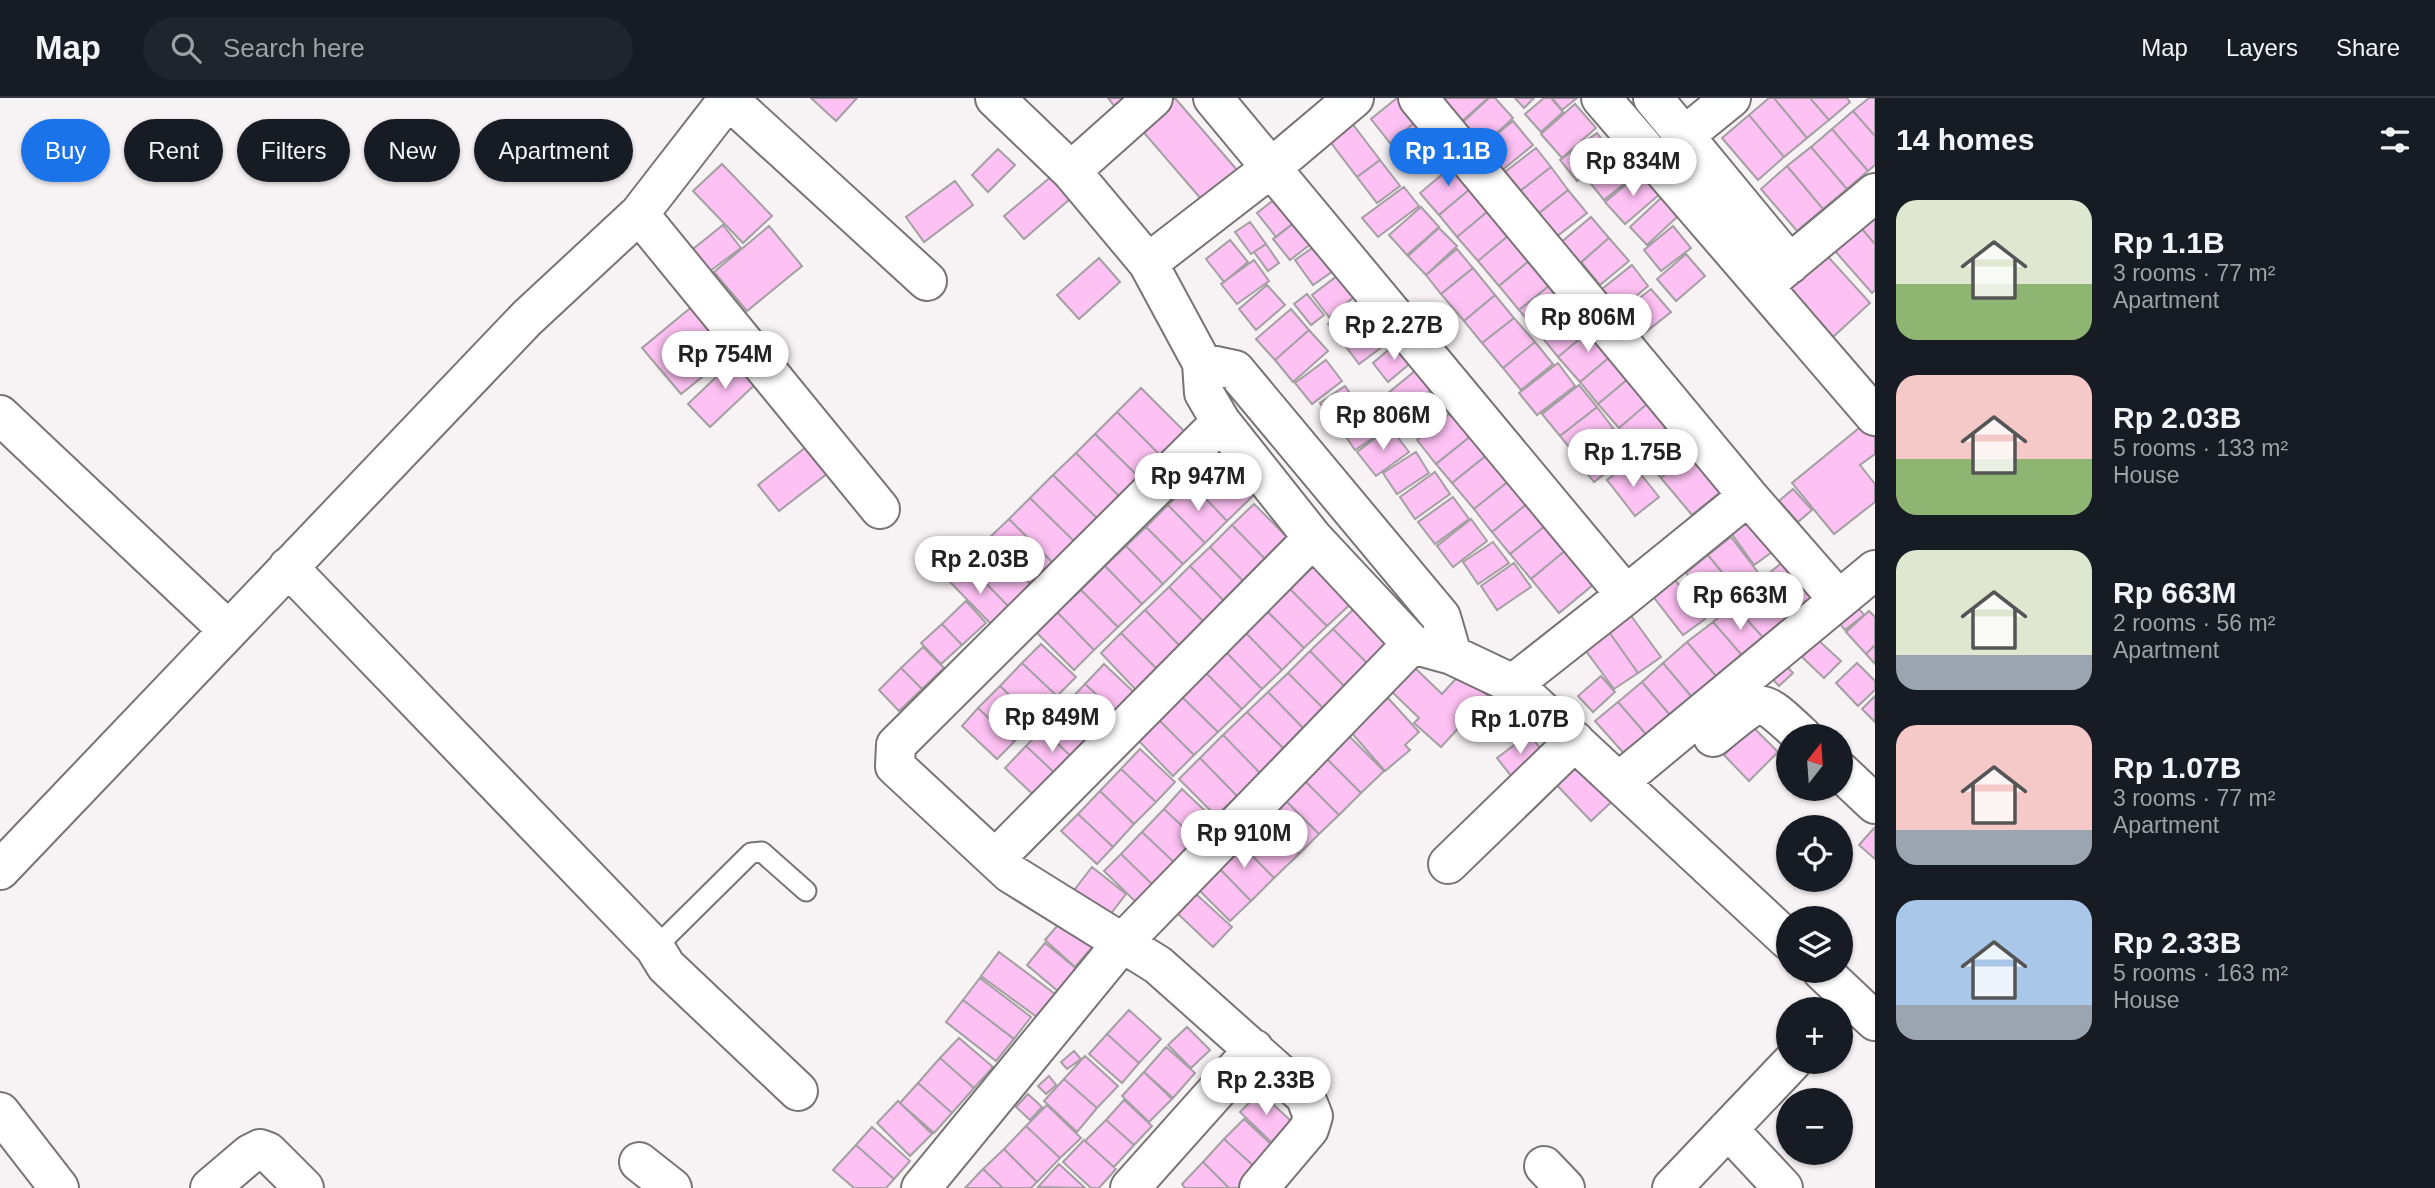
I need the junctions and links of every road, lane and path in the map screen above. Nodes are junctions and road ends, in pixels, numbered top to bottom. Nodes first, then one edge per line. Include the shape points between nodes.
1 (729, 98) edge
2 (995, 98) edge
3 (1153, 98) edge
4 (1213, 98) edge
5 (1354, 98) edge
6 (1418, 98) edge
7 (1601, 98) edge
8 (1653, 98) edge
9 (1731, 98) edge
10 (1684, 136) junction
11 (1271, 168) junction
12 (1071, 171) junction
13 (1875, 193) edge
14 (639, 214) junction
15 (1148, 263) junction
16 (1776, 275) junction
17 (927, 281) dead end
18 (1202, 363) junction
19 (0, 415) edge
20 (1875, 415) edge
21 (1221, 422) junction
22 (1748, 496) junction
23 (880, 509) dead end
24 (1313, 538) junction
25 (288, 567) junction
26 (1861, 591) edge
27 (1626, 595) junction
28 (228, 631) junction
29 (1412, 644) junction
30 (1452, 655) junction
31 (1513, 684) junction
32 (1790, 724) edge
33 (1575, 741) junction
34 (1853, 783) edge
35 (1628, 788) junction
36 (1875, 804) edge
37 (7, 850) edge
38 (995, 859) junction
39 (1448, 864) dead end
40 (806, 891) dead end
41 (1776, 929) edge
42 (1123, 942) junction
43 (655, 948) junction
44 (1832, 983) edge
45 (1856, 1011) edge
46 (1254, 1049) junction
47 (1781, 1074) edge
48 (798, 1091) dead end
49 (0, 1112) edge
50 (1728, 1129) junction
51 (639, 1162) dead end
52 (59, 1188) edge
53 (210, 1188) edge
54 (304, 1188) edge
55 (672, 1188) edge
56 (921, 1188) edge
57 (1130, 1188) edge
58 (1259, 1188) edge
59 (1672, 1188) edge
60 (1783, 1188) edge

1 - 14 street
1 - 17 street
2 - 12 street
3 - 12 street
4 - 11 street
5 - 11 street
6 - 22 street
7 - 16 street
8 - 10 street
9 - 10 street
10 - 16 street
11 - 15 street
11 - 27 street
12 - 15 street
13 - 16 street
14 - 23 street
14 - 25 street via 527,318
15 - 18 street
16 - 20 street
18 - 21 street via 1204,393
18 - 30 street via 1235,370 1441,617
19 - 28 street
21 - 24 street
21 - 38 street via 896,745 895,766
22 - 26 street
22 - 27 street
24 - 29 street
24 - 38 street
25 - 28 street
25 - 43 street
26 - 35 street
27 - 31 street
28 - 37 street
29 - 30 street
29 - 42 street
30 - 31 street
31 - 33 street
32 - 35 street via 1771,706 1752,707
33 - 35 street
33 - 39 street
34 - 36 street
35 - 41 street
38 - 42 street via 1010,873
40 - 43 lane via 762,852 751,853
42 - 46 street via 1158,965
42 - 56 street
43 - 48 street via 666,966
44 - 45 street
46 - 57 street
46 - 58 street via 1305,1096 1313,1116 1309,1129
47 - 50 street
49 - 52 street
50 - 59 street
50 - 60 street
51 - 55 street
53 - 54 street via 260,1149

